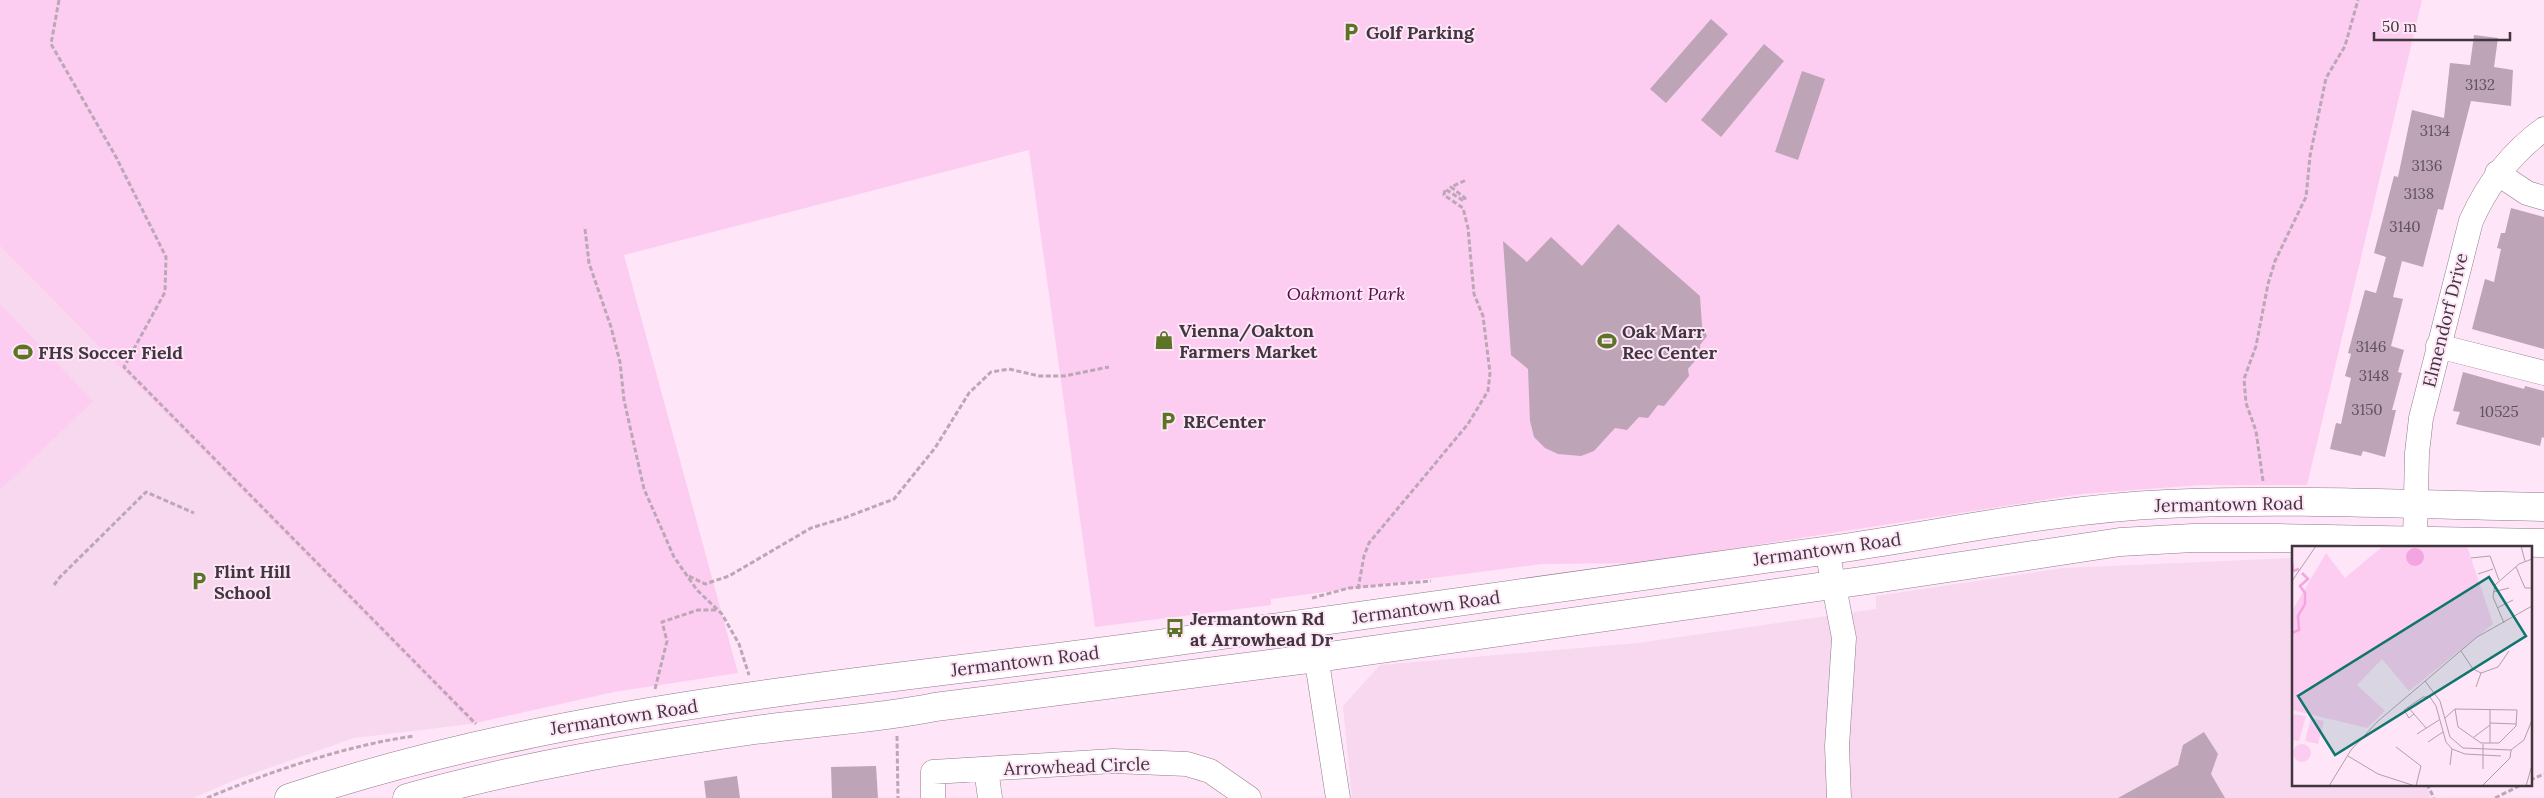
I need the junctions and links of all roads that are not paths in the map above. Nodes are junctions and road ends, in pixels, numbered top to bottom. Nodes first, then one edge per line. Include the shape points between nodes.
1 (2544, 129) edge
2 (2497, 173) junction
3 (2544, 198) edge
4 (2438, 346) junction
5 (2544, 373) edge
6 (2415, 505) junction
7 (2544, 507) edge
8 (2415, 540) junction
9 (2544, 543) edge
10 (1826, 550) junction
11 (1833, 585) junction
12 (1311, 623) junction
13 (1316, 658) junction
14 (986, 769) junction
15 (289, 798) edge
16 (407, 798) edge
17 (933, 798) edge
18 (990, 798) edge
19 (1249, 798) edge
20 (1338, 798) edge
21 (1839, 798) edge

1 - 2 street, Elmendorf Drive via 2522,145
2 - 3 street via 2526,193
2 - 4 street, Elmendorf Drive via 2471,221
4 - 5 street
4 - 6 street, Elmendorf Drive via 2421,418
6 - 7 main road, Jermantown Road
6 - 8 street, Elmendorf Drive
6 - 10 main road, Jermantown Road via 2167,504 2076,511
8 - 9 main road, Jermantown Road
8 - 11 main road, Jermantown Road via 2193,538 2120,542
10 - 11 street
10 - 12 main road, Jermantown Road
11 - 13 main road, Jermantown Road
11 - 21 street via 1844,638 1837,746
12 - 13 street
12 - 15 main road, Jermantown Road via 598,720 410,761
13 - 16 main road, Jermantown Road via 728,735 563,761
13 - 20 street
14 - 17 street, Arrowhead Circle via 933,772
14 - 18 street, Arrowhead Circle
14 - 19 street, Arrowhead Circle via 1112,761 1187,764 1210,771

